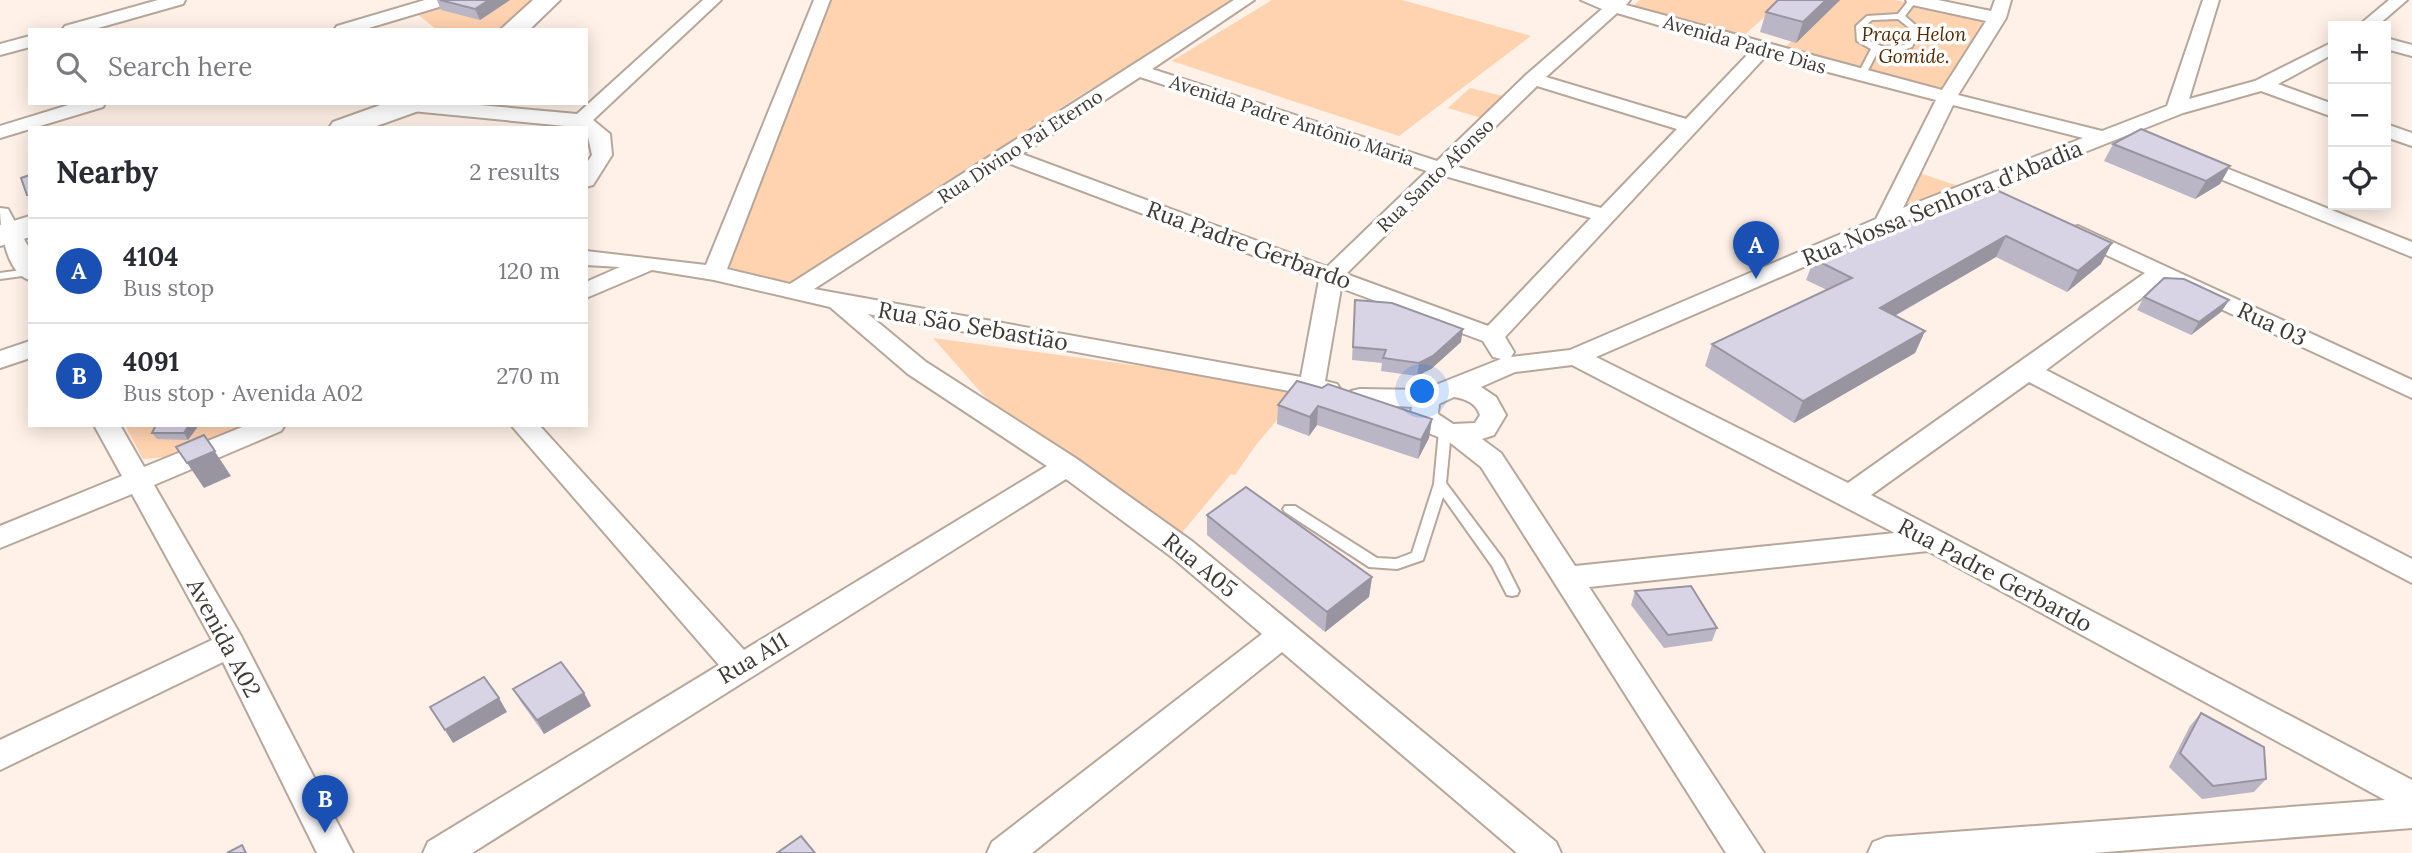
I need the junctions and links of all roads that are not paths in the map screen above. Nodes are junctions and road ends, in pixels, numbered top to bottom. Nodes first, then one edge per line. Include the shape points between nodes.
1 (177, 0) edge
2 (443, 0) edge
3 (548, 0) edge
4 (713, 0) edge
5 (822, 0) edge
6 (1245, 0) edge
7 (1589, 0) edge
8 (1914, 0) edge
9 (2211, 0) edge
10 (2399, 0) edge
11 (1618, 3) edge
12 (2000, 9) edge
13 (401, 12) junction
14 (1900, 16) junction
15 (2373, 21) edge
16 (78, 28) edge
17 (349, 28) edge
18 (421, 28) edge
19 (515, 28) edge
20 (28, 42) edge
21 (2391, 45) edge
22 (1875, 49) junction
23 (0, 50) edge
24 (1762, 50) junction
25 (2328, 50) edge
26 (2412, 51) edge
27 (1138, 70) junction
28 (1861, 76) junction
29 (1533, 79) junction
30 (2262, 85) junction
31 (1946, 99) junction
32 (89, 105) edge
33 (411, 105) edge
34 (421, 105) edge
35 (2176, 109) junction
36 (2328, 109) edge
37 (367, 123) edge
38 (577, 124) edge
39 (1689, 126) junction
40 (588, 129) edge
41 (0, 132) edge
42 (2391, 132) edge
43 (2113, 135) junction
44 (2412, 140) edge
45 (2147, 142) edge
46 (2172, 152) edge
47 (1006, 155) junction
48 (1442, 169) junction
49 (588, 178) edge
50 (1979, 188) junction
51 (2003, 199) edge
52 (1607, 216) junction
53 (2052, 221) edge
54 (1885, 223) junction
55 (14, 233) edge
56 (2412, 250) edge
57 (588, 258) edge
58 (650, 262) junction
59 (28, 267) edge
60 (28, 272) edge
61 (2162, 272) junction
62 (714, 273) junction
63 (0, 276) edge
64 (1331, 276) junction
65 (588, 290) edge
66 (795, 291) junction
67 (838, 302) junction
68 (1492, 337) junction
69 (28, 350) edge
70 (1575, 358) junction
71 (0, 360) edge
72 (1510, 365) junction
73 (2028, 371) junction
74 (1312, 386) junction
75 (1454, 389) junction
76 (2412, 390) edge
77 (1484, 399) junction
78 (1439, 421) junction
79 (108, 427) edge
80 (267, 427) edge
81 (526, 427) edge
82 (1485, 429) junction
83 (1491, 460) junction
84 (1067, 466) junction
85 (137, 481) junction
86 (1440, 484) junction
87 (1850, 496) junction
88 (1290, 509) dead end
89 (0, 538) edge
90 (1929, 540) junction
91 (2412, 572) edge
92 (1567, 578) junction
93 (1512, 591) dead end
94 (1283, 634) junction
95 (230, 645) junction
96 (740, 667) junction
97 (0, 756) edge
98 (2412, 797) edge
99 (2412, 813) edge
100 (335, 853) edge
101 (441, 853) edge
102 (1005, 853) edge
103 (1543, 853) edge
104 (1746, 853) edge
105 (1886, 853) edge

1 - 16 street
2 - 13 street
3 - 19 main road
4 - 38 street
5 - 62 street
6 - 27 street, Rua Divino Pai Eterno
7 - 11 street, Avenida Padre Dias
8 - 12 street
8 - 14 lane
9 - 35 street
10 - 15 street
11 - 24 street, Avenida Padre Dias
11 - 29 street, Rua Santo Afonso
12 - 31 street
13 - 17 street
13 - 18 street
14 - 22 lane via 1870,18 1860,26 1861,41
14 - 22 lane via 1916,29 1908,47 1891,52
20 - 23 street
21 - 26 street
22 - 28 lane
24 - 28 street, Avenida Padre Dias
24 - 39 street
25 - 30 street, Rua Nossa Senhora d'Abadia
27 - 47 street, Rua Divino Pai Eterno
27 - 48 street, Avenida Padre Antônio Maria
28 - 31 street, Avenida Padre Dias
29 - 39 street
29 - 48 street, Rua Santo Afonso
30 - 35 street, Rua Nossa Senhora d'Abadia
30 - 36 street
31 - 43 street, Avenida Padre Dias
31 - 54 street
32 - 41 street
33 - 37 main road
34 - 38 street
35 - 43 street, Rua Nossa Senhora d'Abadia
39 - 52 street
40 - 49 street via 600,134 602,155
42 - 44 street
43 - 45 street
43 - 50 street, Rua Nossa Senhora d'Abadia
46 - 56 street
47 - 64 street, Rua Padre Gerbardo
47 - 66 street, Rua Divino Pai Eterno
48 - 52 street, Avenida Padre Antônio Maria
48 - 64 street, Rua Santo Afonso
50 - 51 street
50 - 54 street, Rua Nossa Senhora d'Abadia
52 - 68 street
53 - 61 street, Rua 03
54 - 70 street, Rua Nossa Senhora d'Abadia
55 - 59 street
57 - 58 street, Rua São Sebastião
58 - 62 street, Rua São Sebastião
58 - 65 street
60 - 63 lane
61 - 73 street
61 - 76 street, Rua 03
62 - 66 street, Rua São Sebastião
64 - 68 street, Rua Padre Gerbardo
64 - 74 street
66 - 67 street, Rua São Sebastião
67 - 74 street, Rua São Sebastião
67 - 84 street, Rua A05 via 917,368
68 - 72 street
69 - 71 street
70 - 72 street, Rua Nossa Senhora d'Abadia
70 - 87 street, Rua Padre Gerbardo
72 - 75 street, Rua Nossa Senhora d'Abadia
72 - 77 street
73 - 87 street
73 - 91 street
74 - 78 street, Rua São Sebastião
75 - 77 street
75 - 78 street, Rua Nossa Senhora d'Abadia via 1433,394
77 - 82 street via 1493,415
78 - 82 street
78 - 83 street
78 - 86 lane
79 - 85 street, Avenida A02
80 - 85 street
81 - 96 street
82 - 83 street
83 - 92 street
84 - 94 street, Rua A05 via 1183,550
84 - 96 street, Rua A11
85 - 89 street
85 - 95 street, Avenida A02
86 - 88 lane via 1418,556 1397,564 1374,563
86 - 93 lane
87 - 90 street, Rua Padre Gerbardo
90 - 92 street
90 - 98 street, Rua Padre Gerbardo
92 - 104 street
94 - 102 street
94 - 103 street, Rua A05
95 - 97 street
95 - 100 street, Avenida A02
96 - 101 street, Rua A11
99 - 105 street

